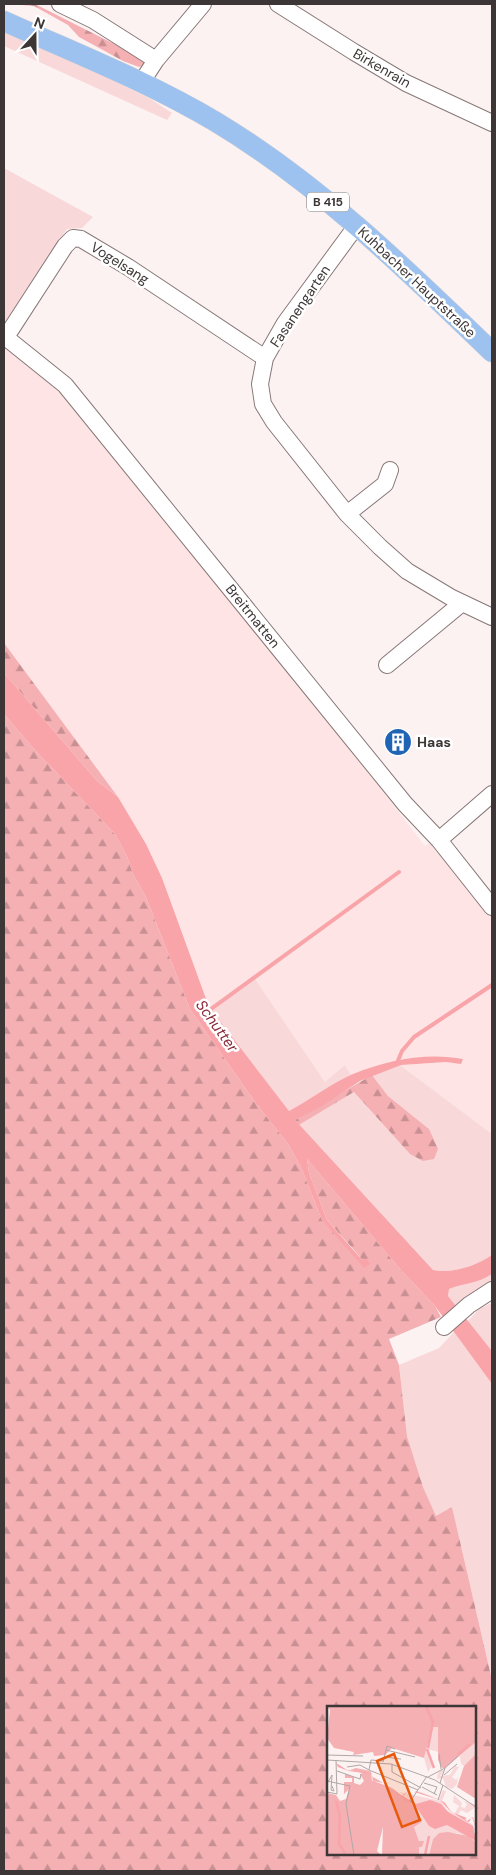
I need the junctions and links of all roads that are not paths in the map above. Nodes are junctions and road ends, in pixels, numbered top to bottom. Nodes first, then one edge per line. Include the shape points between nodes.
1 (60, 4) edge
2 (203, 4) edge
3 (278, 4) edge
4 (4, 21) edge
5 (156, 60) junction
6 (141, 83) junction
7 (492, 123) edge
8 (357, 226) junction
9 (5, 336) edge
10 (492, 352) edge
11 (265, 358) junction
12 (390, 470) dead end
13 (348, 514) junction
14 (462, 603) junction
15 (492, 617) edge
16 (387, 665) dead end
17 (492, 794) edge
18 (438, 840) junction
19 (492, 907) edge
20 (492, 1290) edge
21 (444, 1327) dead end

1 - 5 street via 94,20
2 - 5 street
3 - 7 street, Birkenrain via 406,83
4 - 6 main road, B 415
5 - 6 street
6 - 8 main road, Kuhbacher Hauptstraße / B 415 via 202,114 253,146
8 - 10 main road, Kuhbacher Hauptstraße / B 415
8 - 11 street, Fasanengarten via 285,323
9 - 11 street, Vogelsang via 73,238 82,239 128,267
9 - 18 street, Breitmatten via 65,385
11 - 13 street, Fasanengarten via 260,384 263,404
12 - 13 street via 385,484
13 - 14 street, Fasanengarten via 407,571
14 - 15 street, Fasanengarten
14 - 16 street
17 - 18 street
18 - 19 street, Breitmatten
20 - 21 street

